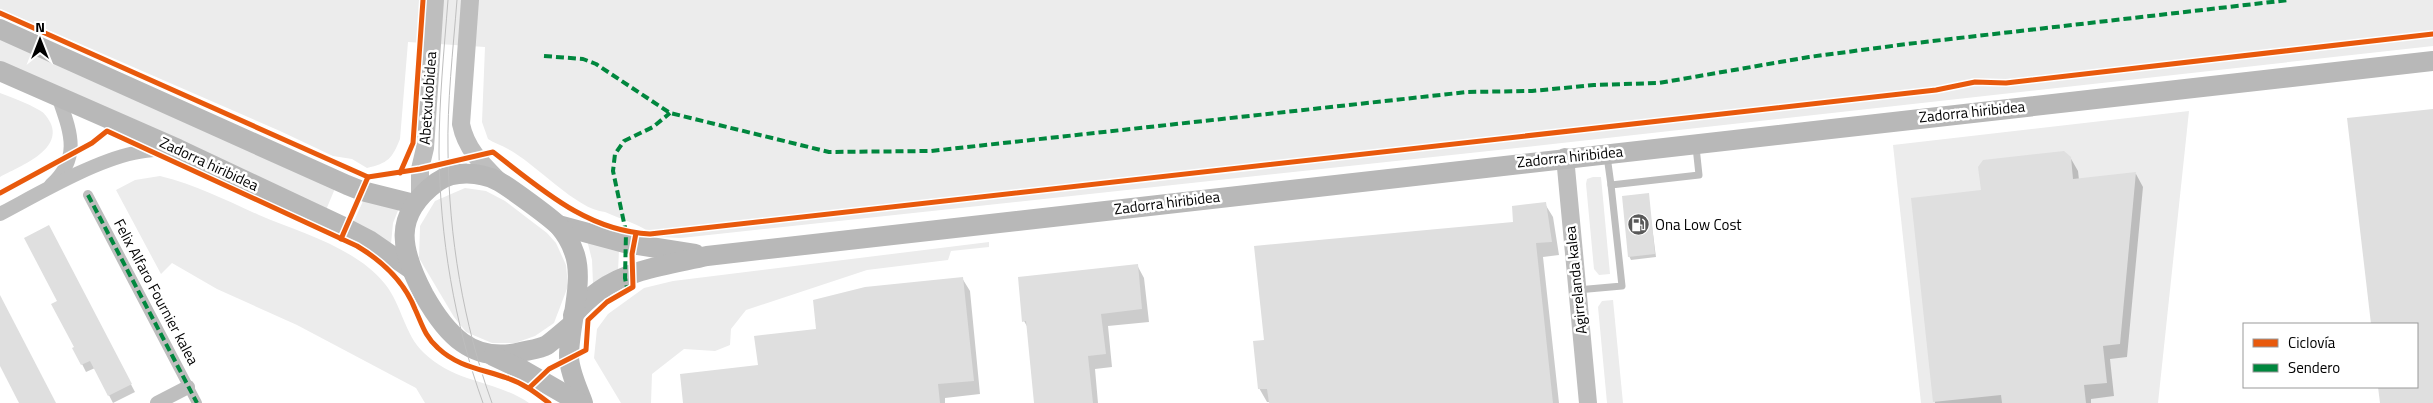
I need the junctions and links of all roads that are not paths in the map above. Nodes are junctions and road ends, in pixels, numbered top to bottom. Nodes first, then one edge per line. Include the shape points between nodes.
1 (435, 0) edge
2 (470, 0) edge
3 (0, 28) edge
4 (2433, 61) edge
5 (0, 71) edge
6 (58, 96) junction
7 (1695, 143) junction
8 (178, 149) junction
9 (1607, 153) junction
10 (1565, 158) junction
11 (500, 182) junction
12 (1610, 185) junction
13 (45, 191) junction
14 (88, 195) dead end
15 (417, 200) junction
16 (0, 214) edge
17 (558, 225) junction
18 (707, 256) junction
19 (411, 269) junction
20 (1577, 290) junction
21 (571, 320) junction
22 (489, 354) junction
23 (188, 387) junction
24 (157, 403) edge
25 (197, 403) edge
26 (582, 403) edge
27 (1588, 403) edge

1 - 15 street, Abetxukobidea via 425,148
2 - 11 street via 461,124 463,137 476,157
3 - 15 main road via 347,185 362,191
4 - 7 main road, Zadorra hiribidea
5 - 6 main road, Zadorra hiribidea
6 - 8 main road, Zadorra hiribidea
6 - 13 street via 71,133 70,155 60,177
7 - 9 main road, Zadorra hiribidea
7 - 12 lane via 1699,175
8 - 13 street via 134,153 114,159
8 - 19 main road, Zadorra hiribidea via 354,232
9 - 10 main road, Zadorra hiribidea
9 - 12 lane
10 - 18 main road, Zadorra hiribidea
10 - 20 street, Agirrelanda kalea
11 - 15 main road, Zadorra hiribidea via 474,174 448,176
11 - 17 main road, Zadorra hiribidea
12 - 20 lane via 1622,286
13 - 16 street
14 - 23 street, Felix Alfaro Fournier kalea
15 - 19 main road, Zadorra hiribidea via 407,219 404,235
17 - 18 main road, Zadorra hiribidea via 644,247
17 - 21 main road, Zadorra hiribidea via 575,252 577,264 577,292
18 - 21 main road, Zadorra hiribidea via 650,269 613,283 600,290
19 - 22 main road, Zadorra hiribidea via 437,318 466,346
20 - 27 street, Agirrelanda kalea
21 - 22 main road, Zadorra hiribidea via 545,346 507,356
21 - 26 main road via 569,358
22 - 26 main road
23 - 24 street
23 - 25 street, Felix Alfaro Fournier kalea

